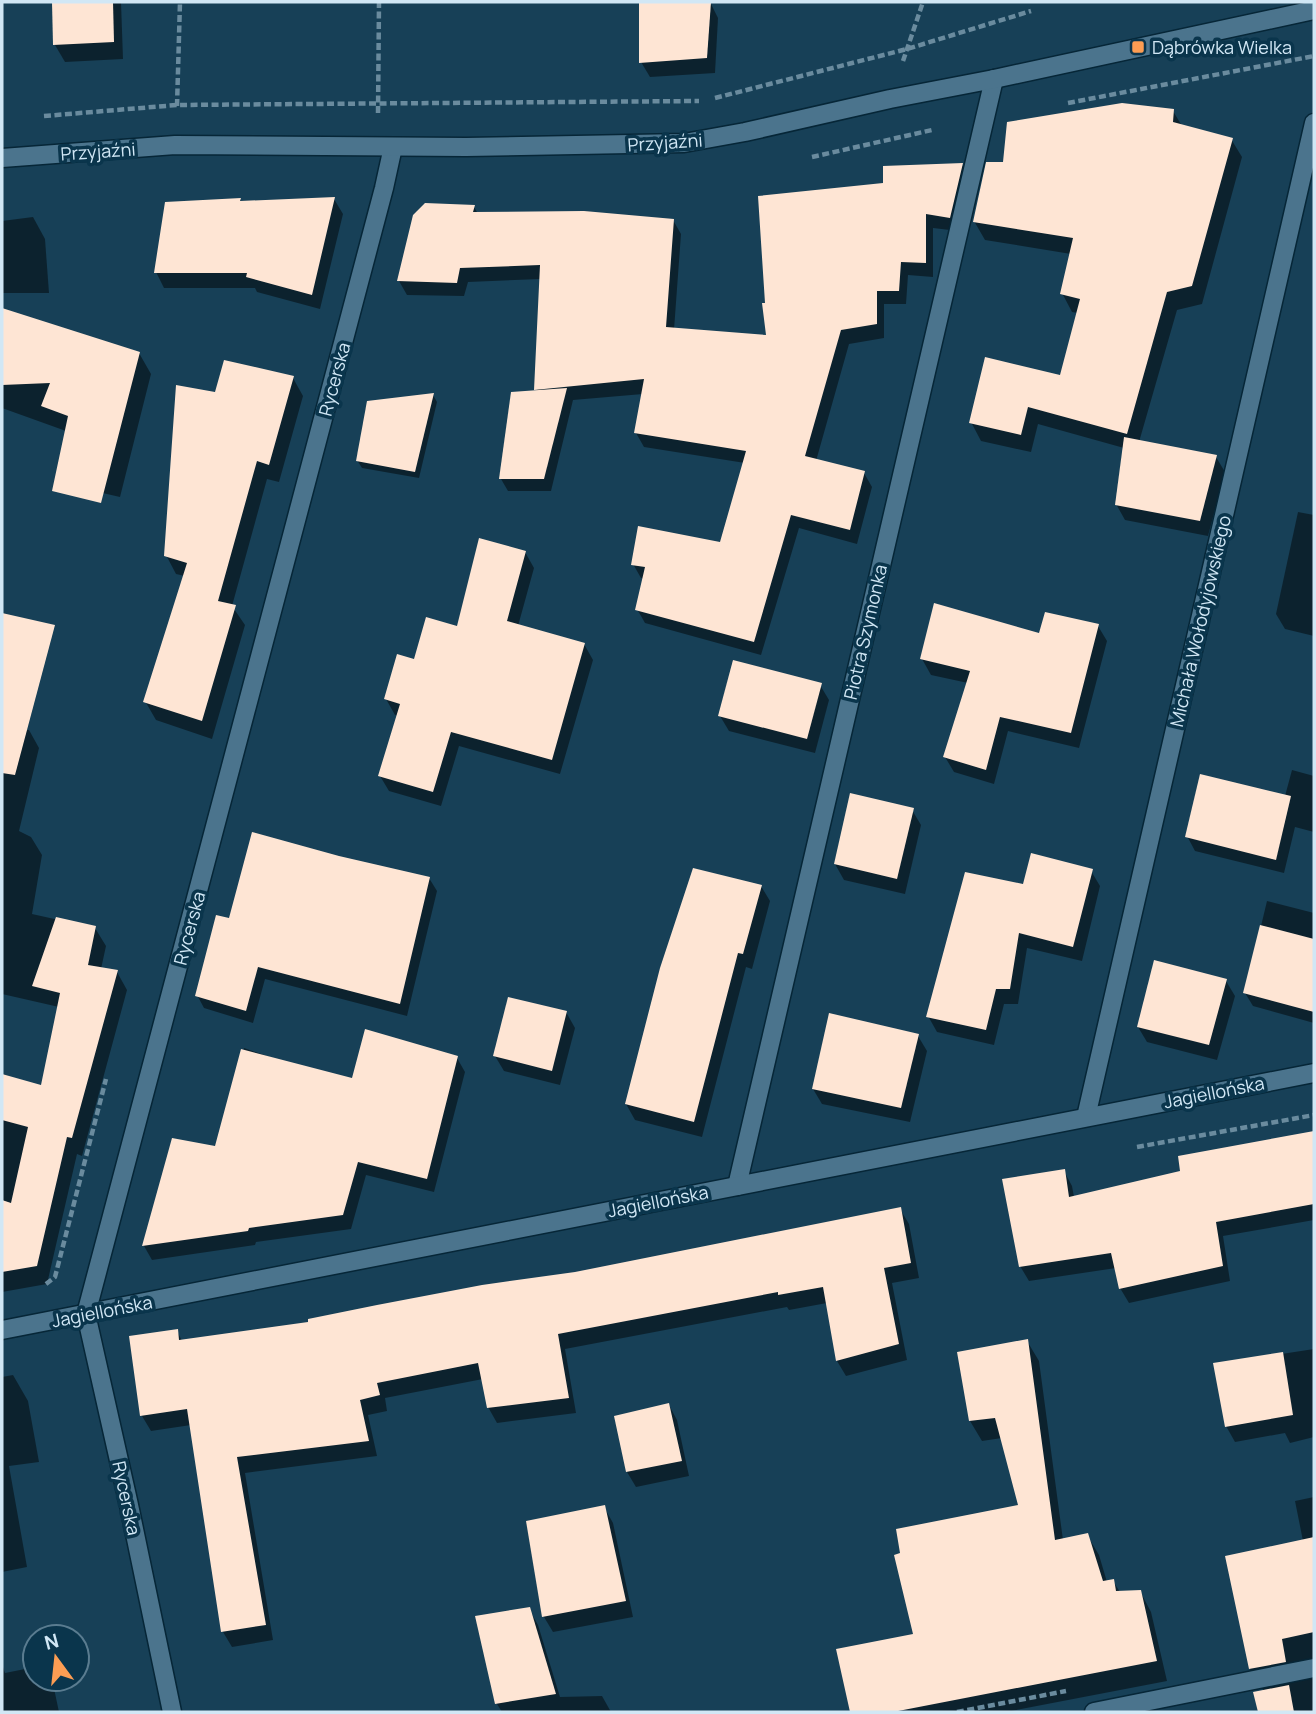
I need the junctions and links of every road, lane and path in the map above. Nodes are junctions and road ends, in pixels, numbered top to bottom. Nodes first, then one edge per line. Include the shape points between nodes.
1 (180, 2) edge
2 (379, 2) edge
3 (923, 2) edge
4 (1314, 10) edge
5 (1031, 11) dead end
6 (907, 49) junction
7 (1314, 55) edge
8 (994, 79) junction
9 (890, 99) junction
10 (378, 103) junction
11 (177, 104) junction
12 (1061, 104) dead end
13 (42, 116) dead end
14 (985, 119) junction
15 (1314, 124) edge
16 (175, 145) junction
17 (385, 146) junction
18 (812, 157) dead end
19 (2, 158) edge
20 (1314, 1073) edge
21 (106, 1079) dead end
22 (1314, 1115) edge
23 (1086, 1117) junction
24 (1128, 1149) dead end
25 (737, 1186) junction
26 (58, 1265) dead end
27 (86, 1314) junction
28 (2, 1330) edge
29 (1314, 1668) edge
30 (172, 1712) edge
31 (1094, 1712) edge

1 - 11 path
2 - 10 path
3 - 6 path
4 - 8 street, Przyjaźni
5 - 6 path
6 - 9 path
6 - 10 path via 702,101
7 - 12 path
8 - 9 street, Przyjaźni
8 - 14 street, Piotra Szymonka
9 - 17 street, Przyjaźni via 684,143
10 - 11 path
10 - 17 path
11 - 13 path
11 - 16 path
14 - 18 path
14 - 25 street, Piotra Szymonka
15 - 23 street, Michała Wołodyjowskiego
16 - 17 street, Przyjaźni
16 - 19 street, Przyjaźni
17 - 27 street, Rycerska via 384,188
20 - 23 street, Jagiellońska
21 - 26 path
22 - 24 path
23 - 25 street, Jagiellońska
25 - 27 street, Jagiellońska
27 - 28 street, Jagiellońska
27 - 30 street, Rycerska
29 - 31 street

